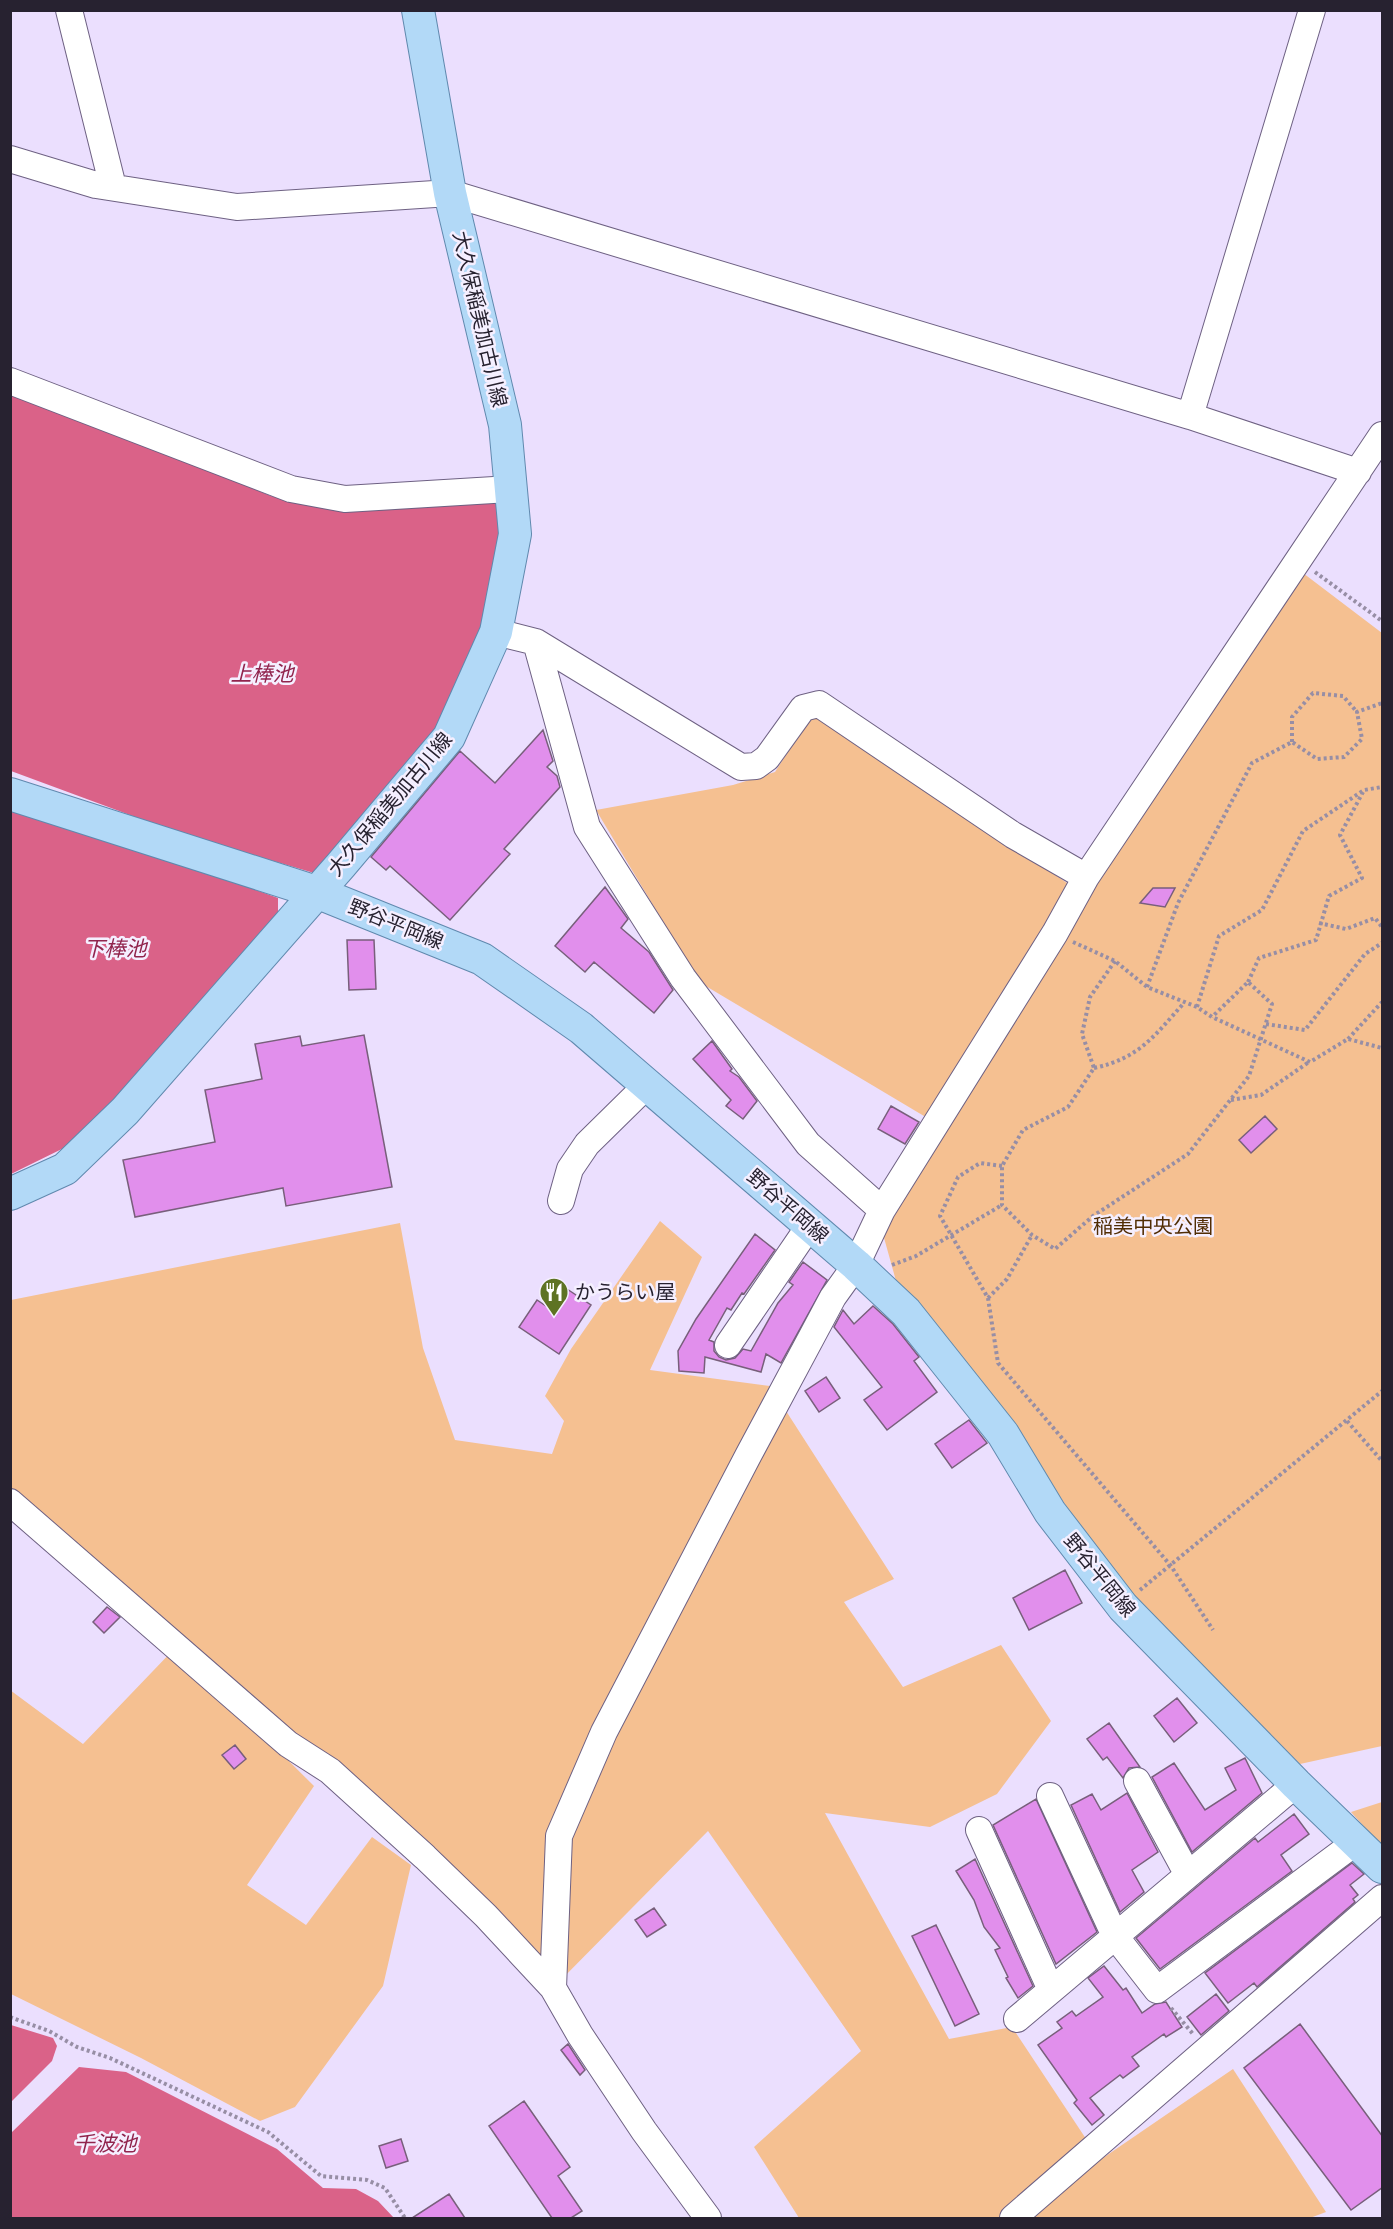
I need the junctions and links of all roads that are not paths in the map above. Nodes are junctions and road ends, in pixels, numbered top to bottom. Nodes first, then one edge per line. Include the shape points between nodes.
1 (69, 10) edge
2 (418, 10) edge
3 (1312, 10) edge
4 (10, 159) edge
5 (113, 187) junction
6 (450, 194) junction
7 (10, 381) edge
8 (1190, 416) junction
9 (1383, 435) edge
10 (1358, 472) junction
11 (511, 489) junction
12 (496, 632) junction
13 (536, 642) junction
14 (10, 794) edge
15 (1086, 878) junction
16 (316, 892) junction
17 (647, 1085) junction
18 (10, 1194) edge
19 (561, 1201) dead end
20 (882, 1210) junction
21 (810, 1225) junction
22 (856, 1264) junction
23 (728, 1345) dead end
24 (10, 1502) edge
25 (1137, 1781) dead end
26 (1296, 1784) junction
27 (1050, 1796) dead end
28 (979, 1830) dead end
29 (1356, 1842) junction
30 (1383, 1867) edge
31 (1188, 1875) junction
32 (1383, 1898) edge
33 (1115, 1936) junction
34 (554, 1988) junction
35 (1051, 1990) junction
36 (1017, 2019) dead end
37 (708, 2218) edge
38 (1013, 2218) edge

1 - 5 street
2 - 6 main road, 大久保稲美加古川線
3 - 8 street
4 - 5 street
5 - 6 street via 237,207
6 - 8 street
6 - 11 main road, 大久保稲美加古川線 via 505,425
7 - 11 street via 291,489 345,499
8 - 10 street
9 - 10 street
10 - 15 street
11 - 12 main road, 大久保稲美加古川線 via 515,534
12 - 13 street
12 - 16 main road, 大久保稲美加古川線 via 449,737
13 - 15 street via 741,767 756,766 766,758 803,708 819,704 1013,835
13 - 20 street via 587,826 683,978 808,1144
14 - 16 main road, 野谷平岡線
15 - 20 street
16 - 17 main road, 野谷平岡線 via 482,959 581,1028
16 - 18 main road, 大久保稲美加古川線 via 125,1111 65,1169
17 - 19 street via 587,1144 570,1169
17 - 21 main road, 野谷平岡線
20 - 22 street
21 - 22 main road, 野谷平岡線
21 - 23 street
22 - 26 main road, 野谷平岡線 via 906,1312 1003,1434 1050,1512 1123,1607
22 - 34 street via 828,1308 650,1643 604,1732 559,1836
24 - 34 street via 288,1744 330,1770 486,1916
25 - 31 street
26 - 29 main road, 野谷平岡線
26 - 31 street
27 - 33 street
28 - 35 street
29 - 30 main road, 野谷平岡線
29 - 33 street via 1157,1990
31 - 33 street
32 - 38 street
33 - 35 street
34 - 37 street via 580,2035
35 - 36 street

